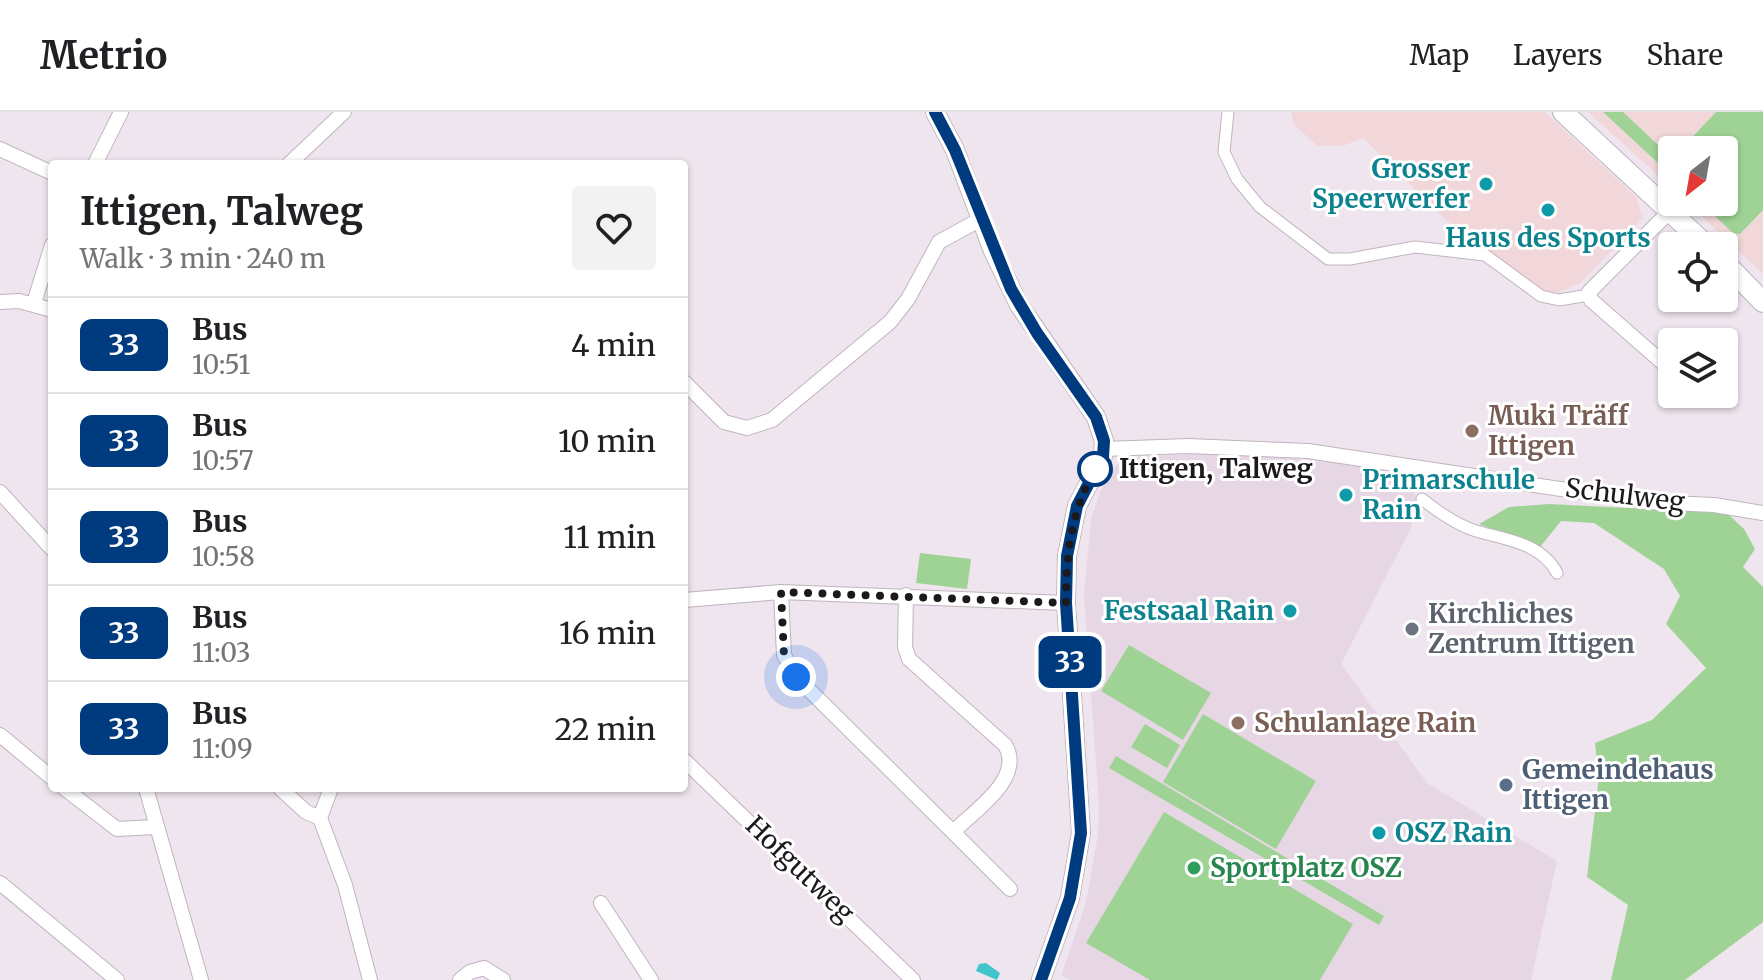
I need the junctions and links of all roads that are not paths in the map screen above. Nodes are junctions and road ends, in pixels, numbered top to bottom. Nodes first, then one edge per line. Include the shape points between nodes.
1 (121, 112) edge
2 (344, 112) edge
3 (935, 112) edge
4 (1228, 112) edge
5 (1563, 112) edge
6 (0, 149) edge
7 (97, 160) edge
8 (293, 160) edge
9 (48, 171) edge
10 (1658, 200) edge
11 (1665, 216) edge
12 (1675, 216) edge
13 (981, 219) junction
14 (1692, 232) edge
15 (48, 258) edge
16 (1738, 276) edge
17 (1589, 295) junction
18 (0, 302) edge
19 (1763, 302) edge
20 (34, 303) junction
21 (48, 308) edge
22 (1658, 358) edge
23 (688, 386) edge
24 (1104, 449) junction
25 (0, 492) edge
26 (1422, 499) dead end
27 (1763, 513) edge
28 (48, 545) edge
29 (1557, 573) dead end
30 (781, 592) junction
31 (906, 595) junction
32 (688, 600) edge
33 (1066, 603) junction
34 (0, 735) edge
35 (688, 764) edge
36 (48, 775) edge
37 (69, 792) edge
38 (147, 792) edge
39 (284, 792) edge
40 (330, 792) edge
41 (320, 818) junction
42 (155, 827) junction
43 (953, 832) junction
44 (0, 883) edge
45 (1010, 889) dead end
46 (601, 903) dead end
47 (117, 980) edge
48 (201, 980) edge
49 (370, 980) edge
50 (460, 980) edge
51 (503, 980) edge
52 (651, 980) edge
53 (913, 980) edge
54 (1041, 980) edge

1 - 7 street
2 - 8 street
3 - 13 street
4 - 17 street via 1224,152 1237,179 1260,207 1328,259 1415,247 1485,255 1541,296 1559,300
5 - 10 main road
6 - 9 street
11 - 17 street
12 - 14 main road
13 - 23 street via 939,242 890,322 772,420 747,428 724,422
13 - 24 street via 1019,305 1102,426
15 - 20 street
16 - 19 main road
17 - 22 street
18 - 20 street
20 - 21 street
24 - 27 street, Schulweg via 1308,451 1647,502
24 - 33 street via 1077,506 1067,556
25 - 28 street
26 - 29 street via 1466,526 1539,553
30 - 31 street
30 - 32 street
30 - 43 street via 788,666
31 - 33 street
31 - 43 street via 909,659 1005,745 1012,759 1008,776
33 - 54 street via 1081,833 1067,908
34 - 36 street
35 - 53 street, Hofgutweg
37 - 42 street via 117,829
38 - 42 street
39 - 41 street
40 - 41 street
41 - 49 street via 345,885
42 - 48 street
43 - 45 street
44 - 47 street
46 - 52 street
50 - 51 street via 484,968

